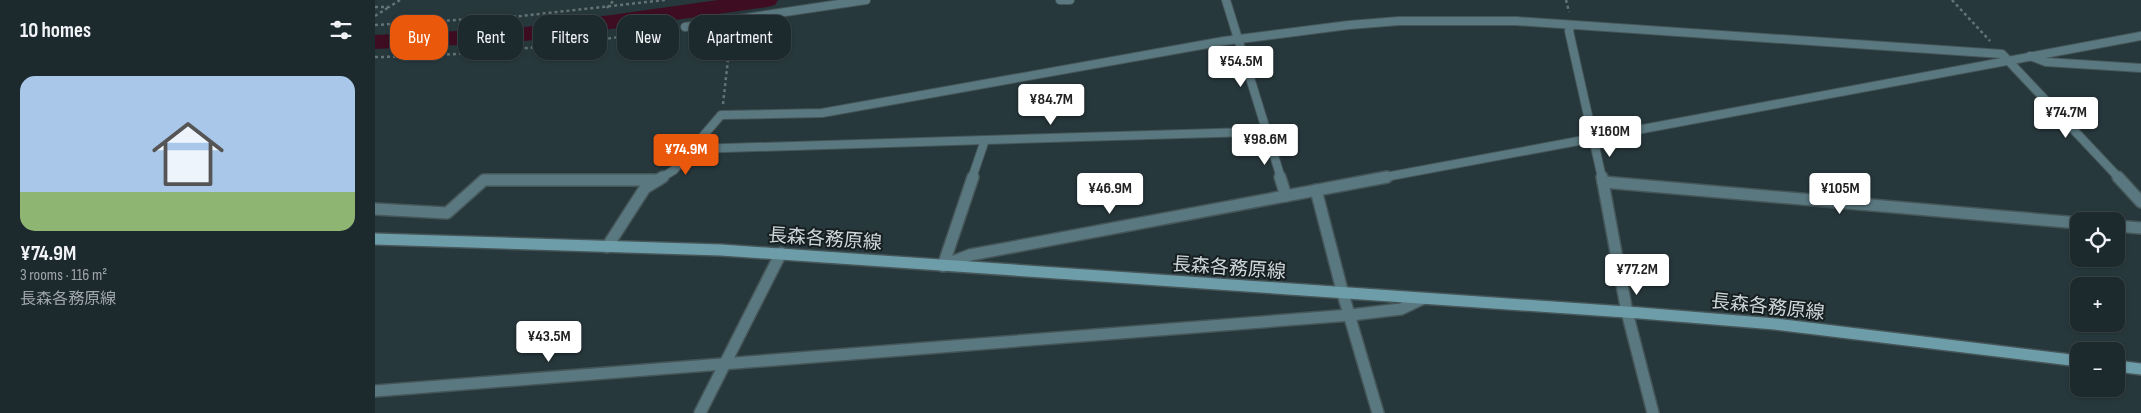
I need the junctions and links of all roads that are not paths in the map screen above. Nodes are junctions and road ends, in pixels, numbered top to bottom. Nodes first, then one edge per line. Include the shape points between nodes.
1 (866, 0) edge
2 (1060, 0) edge
3 (1070, 0) edge
4 (1226, 0) edge
5 (1571, 25) junction
6 (685, 27) road end
7 (2141, 36) edge
8 (1237, 40) junction
9 (2030, 56) junction
10 (2006, 57) junction
11 (2141, 68) edge
12 (1266, 129) junction
13 (985, 140) junction
14 (1593, 140) junction
15 (694, 149) junction
16 (659, 180) junction
17 (1603, 182) junction
18 (1316, 190) junction
19 (1286, 196) junction
20 (2141, 202) edge
21 (375, 209) edge
22 (2070, 222) edge
23 (2125, 227) edge
24 (2141, 228) edge
25 (375, 238) edge
26 (607, 247) junction
27 (781, 253) junction
28 (943, 266) junction
29 (1343, 294) junction
30 (1422, 299) junction
31 (1627, 312) junction
32 (1351, 315) junction
33 (2070, 360) edge
34 (726, 363) junction
35 (2125, 367) edge
36 (2141, 369) edge
37 (375, 391) edge
38 (700, 413) edge
39 (1378, 413) edge
40 (1653, 413) edge

1 - 6 street
2 - 3 street
4 - 8 street
5 - 8 street via 1399,21
5 - 10 street
5 - 14 street via 1569,31
7 - 9 street
8 - 12 street
8 - 15 street via 822,114 721,115
9 - 10 street
9 - 11 street via 2046,62
10 - 14 street
10 - 20 street
12 - 13 street
12 - 19 street
13 - 15 street
13 - 28 street
14 - 17 street
14 - 18 street
15 - 16 street
16 - 21 street via 484,180 447,213
16 - 26 street via 645,188
17 - 22 street
17 - 31 street
18 - 19 street
18 - 29 street
19 - 28 street via 970,255
23 - 24 street
25 - 26 main road, 長森各務原線
26 - 27 main road, 長森各務原線
27 - 28 main road, 長森各務原線
27 - 34 street
28 - 29 main road, 長森各務原線
29 - 30 main road, 長森各務原線
29 - 32 street
30 - 31 main road, 長森各務原線
30 - 32 street via 1401,309
31 - 33 main road, 長森各務原線 via 1775,324
31 - 40 street
32 - 34 street
32 - 39 street
34 - 37 street
34 - 38 street
35 - 36 main road

